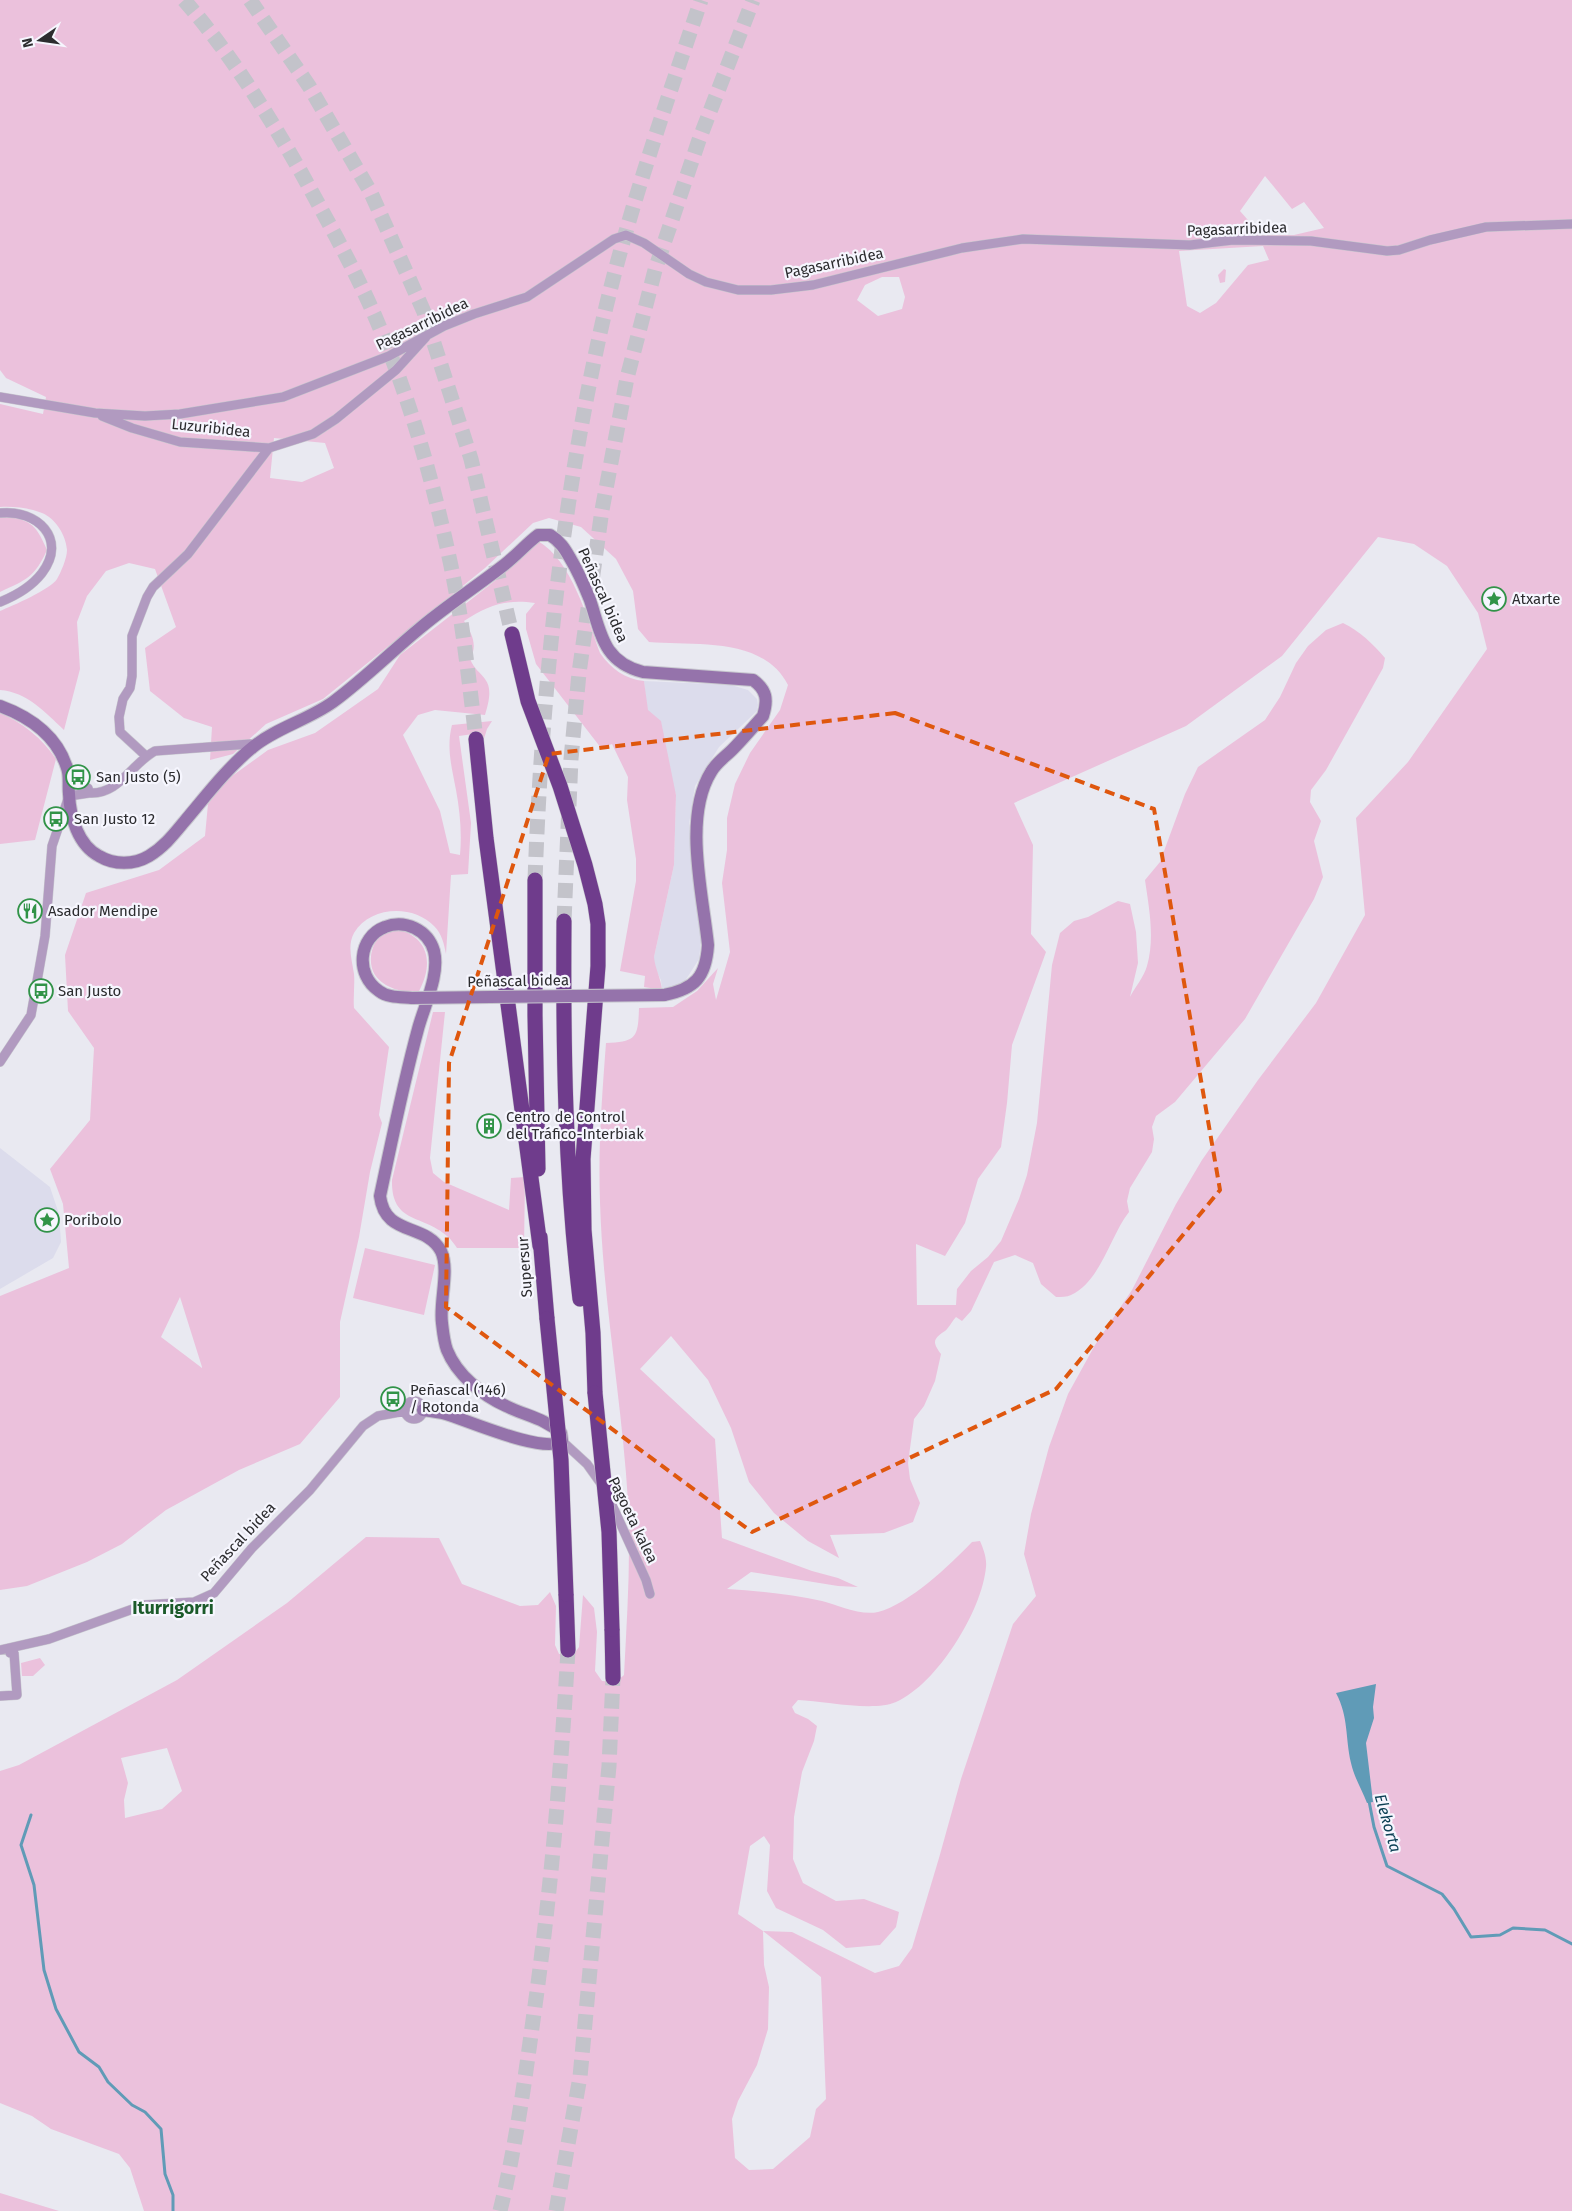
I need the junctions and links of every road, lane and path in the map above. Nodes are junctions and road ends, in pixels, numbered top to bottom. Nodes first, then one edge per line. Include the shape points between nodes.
1 (1572, 224) edge
2 (428, 334) junction
3 (0, 397) edge
4 (95, 413) junction
5 (269, 448) junction
6 (0, 513) edge
7 (0, 602) edge
8 (512, 634) tunnel mouth
9 (0, 706) edge
10 (476, 739) tunnel mouth
11 (255, 745) junction
12 (146, 756) junction
13 (68, 778) junction
14 (89, 793) junction
15 (69, 796) junction
16 (535, 880) tunnel mouth
17 (564, 921) tunnel mouth
18 (0, 1062) edge
19 (540, 1246) junction
20 (589, 1333) junction
21 (423, 1410) junction
22 (405, 1411) junction
23 (562, 1441) junction
24 (650, 1594) dead end
25 (5, 1649) edge
26 (568, 1650) tunnel mouth
27 (613, 1678) tunnel mouth
28 (0, 1696) edge

1 - 2 street, Pagasarribidea via 1486,227 1387,251 1311,241 1232,240 1190,245 1023,239 962,248 813,285 771,290 738,290 706,282 626,235 527,297 474,314
2 - 4 street, Pagasarribidea via 363,368 283,397 164,416
2 - 5 street, Luzuribidea via 396,370 336,419 313,434
3 - 4 street, Pagasarribidea
4 - 5 street, Luzuribidea via 180,442
5 - 12 street, Luzuribidea via 188,554 153,587 138,619 132,636 130,688 123,699 119,717 120,732
6 - 7 street via 14,511 30,516 46,528 50,542 49,560 41,574 20,592
8 - 20 highway via 528,701 560,786 596,904 598,966 583,1159
9 - 13 street, Peñascal bidea via 26,717 51,739 67,768
10 - 19 highway
11 - 12 street via 155,751
11 - 15 street, Peñascal bidea via 234,763 166,844 148,856 128,863 112,862 98,856 85,844 75,827
11 - 23 street, Peñascal bidea, bridge via 331,704 421,627 506,564 538,535 550,535 563,546 581,577 604,642 617,660 643,672 754,680 764,690 767,705 763,716 711,772 700,800 698,859 708,958 699,979 680,992 664,995 412,998 393,997 371,985 365,975 362,962 364,948 377,930 403,924 422,932 434,951 433,975 416,1037 380,1196 382,1211 393,1222 433,1240 442,1253 442,1320 447,1349 457,1369 507,1407 550,1423 561,1433
12 - 14 street via 113,787 99,794
13 - 14 street via 88,788
13 - 15 street, Peñascal bidea
14 - 15 street
15 - 18 street via 52,846 45,936 31,1014
16 - 19 highway, Supersur
17 - 20 highway via 566,1120 574,1245
19 - 26 highway, Supersur, bridge via 561,1460
20 - 27 highway, bridge via 609,1532
21 - 22 street via 422,1415 413,1419
21 - 22 street via 419,1402 414,1401 406,1405
21 - 23 street via 544,1444 556,1445
22 - 25 street, Peñascal bidea via 378,1416 363,1426 310,1490 252,1548 214,1593 194,1602 144,1605 49,1639
23 - 24 street, Pagoeta kalea via 587,1464 601,1483 616,1510
25 - 28 street via 14,1653 16,1695

